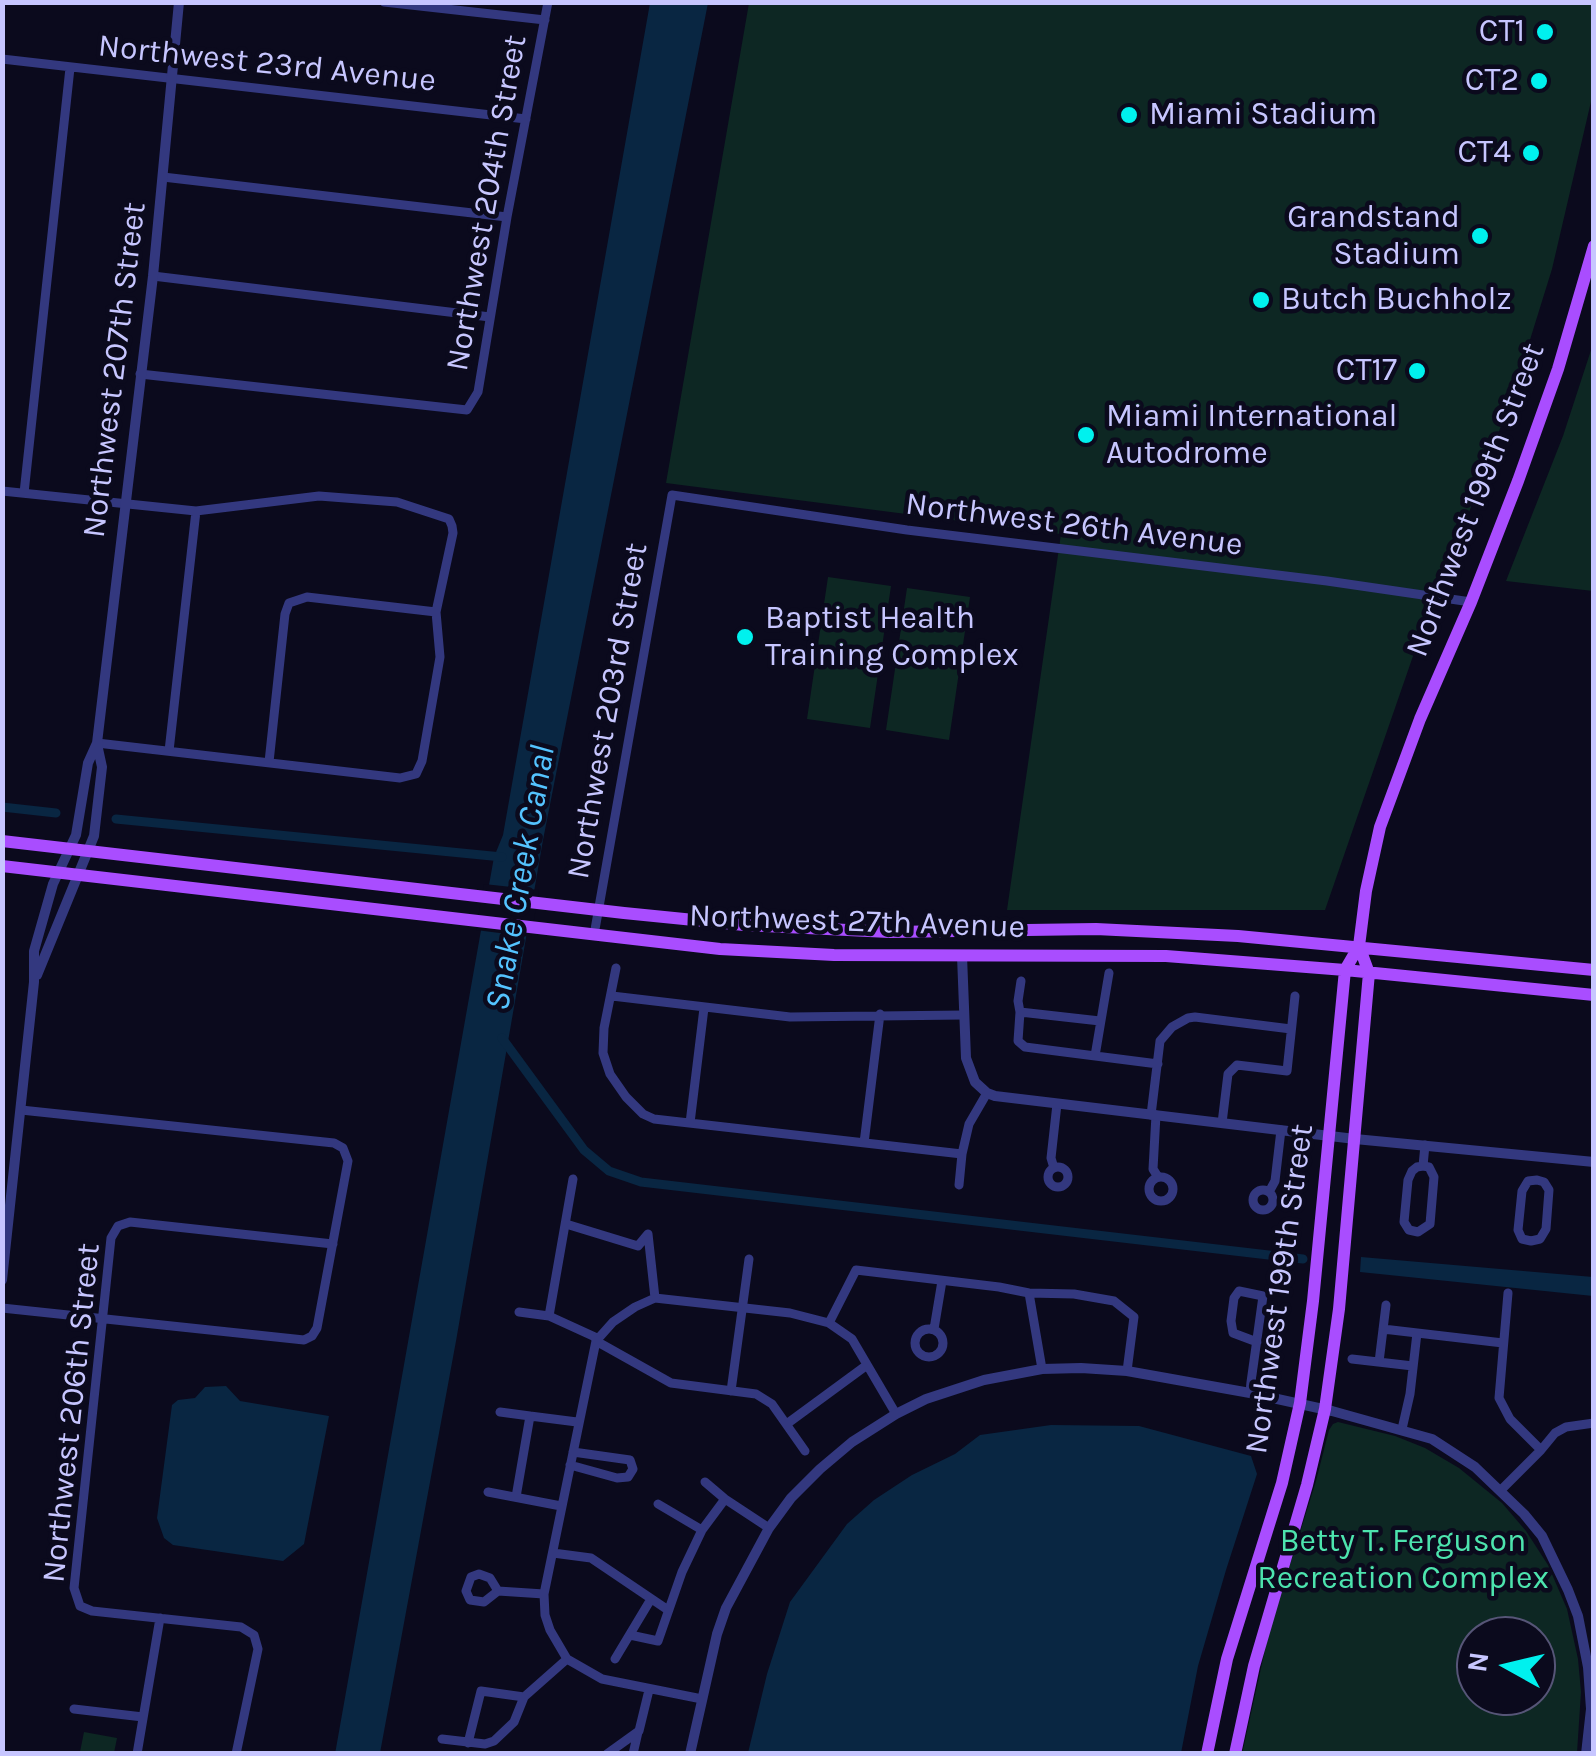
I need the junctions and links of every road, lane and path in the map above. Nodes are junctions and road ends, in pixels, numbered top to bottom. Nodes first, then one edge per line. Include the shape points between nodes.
1 (179, 2) edge
2 (384, 2) edge
3 (548, 2) edge
4 (545, 20) junction
5 (2, 59) edge
6 (70, 68) junction
7 (172, 78) junction
8 (526, 119) junction
9 (162, 177) junction
10 (506, 217) junction
11 (1594, 246) edge
12 (153, 276) junction
13 (490, 317) junction
14 (140, 374) junction
15 (2, 490) edge
16 (24, 493) junction
17 (672, 495) joint
18 (124, 504) junction
19 (196, 511) junction
20 (1471, 602) junction
21 (436, 612) junction
22 (96, 743) junction
23 (170, 752) junction
24 (269, 762) junction
25 (2, 841) edge
26 (70, 849) junction
27 (88, 851) junction
28 (2, 866) edge
29 (58, 873) junction
30 (77, 875) junction
31 (599, 910) junction
32 (1096, 929) junction
33 (837, 930) junction
34 (594, 935) junction
35 (1360, 946) junction
36 (834, 955) junction
37 (1095, 955) junction
38 (962, 956) junction
39 (616, 968) dead end
40 (1345, 970) junction
41 (1594, 970) edge
42 (1369, 973) junction
43 (1110, 974) dead end
44 (1020, 981) dead end
45 (34, 982) junction
46 (1594, 995) edge
47 (612, 996) junction
48 (1295, 996) dead end
49 (704, 1008) junction
50 (1020, 1012) junction
51 (880, 1014) junction
52 (964, 1015) junction
53 (1100, 1021) junction
54 (1291, 1029) junction
55 (1095, 1056) junction
56 (1158, 1064) junction
57 (987, 1094) junction
58 (1057, 1104) junction
59 (21, 1110) junction
60 (1154, 1115) junction
61 (690, 1123) junction
62 (1222, 1123) junction
63 (1281, 1130) junction
64 (1329, 1136) junction
65 (1355, 1138) junction
66 (864, 1142) junction
67 (1425, 1146) junction
68 (962, 1154) junction
69 (1539, 1156) junction
70 (9, 1162) edge
71 (1594, 1162) edge
72 (1423, 1166) junction
73 (1054, 1168) dead end
74 (1158, 1178) dead end
75 (573, 1179) dead end
76 (1537, 1180) junction
77 (959, 1185) dead end
78 (1268, 1192) dead end
79 (566, 1224) junction
80 (333, 1244) junction
81 (749, 1259) dead end
82 (2, 1280) edge
83 (942, 1281) junction
84 (1029, 1293) junction
85 (1508, 1294) dead end
86 (655, 1298) junction
87 (1386, 1304) dead end
88 (2, 1308) edge
89 (742, 1308) junction
90 (519, 1312) dead end
91 (549, 1316) junction
92 (102, 1319) junction
93 (830, 1323) junction
94 (934, 1329) dead end
95 (1383, 1329) junction
96 (1417, 1333) junction
97 (596, 1341) junction
98 (1257, 1342) junction
99 (1503, 1343) junction
100 (1352, 1359) dead end
101 (1379, 1362) junction
102 (868, 1365) junction
103 (1414, 1366) junction
104 (1042, 1368) junction
105 (1128, 1371) junction
106 (731, 1391) junction
107 (1250, 1393) junction
108 (1300, 1403) junction
109 (1325, 1409) junction
110 (500, 1412) dead end
111 (896, 1414) junction
112 (530, 1416) junction
113 (578, 1422) junction
114 (788, 1423) junction
115 (1594, 1423) edge
116 (1402, 1429) junction
117 (1541, 1450) junction
118 (573, 1452) junction
119 (805, 1452) dead end
120 (570, 1465) junction
121 (705, 1482) dead end
122 (1501, 1490) junction
123 (488, 1492) dead end
124 (516, 1497) junction
125 (725, 1499) junction
126 (658, 1504) dead end
127 (562, 1506) junction
128 (768, 1528) junction
129 (702, 1530) junction
130 (553, 1553) junction
131 (498, 1591) dead end
132 (544, 1594) junction
133 (651, 1599) junction
134 (668, 1610) junction
135 (160, 1618) junction
136 (630, 1636) junction
137 (567, 1659) junction
138 (614, 1659) dead end
139 (1591, 1666) edge
140 (650, 1690) junction
141 (524, 1697) junction
142 (702, 1700) junction
143 (74, 1709) dead end
144 (143, 1717) junction
145 (639, 1731) junction
146 (442, 1739) dead end
147 (468, 1743) junction
148 (137, 1754) edge
149 (236, 1754) edge
150 (608, 1754) edge
151 (632, 1754) edge
152 (690, 1754) edge
153 (1207, 1754) edge
154 (1235, 1754) edge
155 (1586, 1754) edge

1 - 7 street, Northwest 207th Street
2 - 4 street
3 - 4 street, Northwest 204th Street
4 - 8 street, Northwest 204th Street
5 - 6 street, Northwest 23rd Avenue
6 - 7 street, Northwest 23rd Avenue
6 - 16 street
7 - 8 street, Northwest 23rd Avenue
7 - 9 street, Northwest 207th Street
8 - 10 street, Northwest 204th Street
9 - 10 street
9 - 12 street, Northwest 207th Street
10 - 13 street, Northwest 204th Street
11 - 20 main road, Northwest 199th Street via 1558,370
12 - 13 street
12 - 14 street, Northwest 207th Street
13 - 14 street, Northwest 204th Street via 478,392 468,410
14 - 18 street, Northwest 207th Street
15 - 16 street
16 - 18 street
17 - 20 street, Northwest 26th Avenue
17 - 31 street, Northwest 203rd Street
18 - 19 street
18 - 22 street, Northwest 207th Street
19 - 21 street via 319,496 397,502 449,519 454,532
19 - 23 street
20 - 35 main road, Northwest 199th Street via 1389,798
21 - 24 street via 307,596 289,603
21 - 24 street via 440,657 416,774 400,778
22 - 23 street
22 - 26 street, Northwest 207th Street
22 - 27 street, Northwest 207th Street via 102,767
23 - 24 street
25 - 26 main road, Northwest 27th Avenue
26 - 27 main road, Northwest 27th Avenue
26 - 29 street, Northwest 207th Street
27 - 30 street, Northwest 207th Street
27 - 31 main road, Northwest 27th Avenue
28 - 29 main road, Northwest 27th Avenue
29 - 30 main road, Northwest 27th Avenue
29 - 45 street, Northwest 207th Street via 34,950
30 - 34 main road, Northwest 27th Avenue
30 - 45 street, Northwest 207th Street
31 - 33 main road, Northwest 27th Avenue
31 - 34 street, Northwest 203rd Street
32 - 33 main road, Northwest 27th Avenue
32 - 35 main road, Northwest 27th Avenue
32 - 37 main road
33 - 36 main road
34 - 36 main road, Northwest 27th Avenue
35 - 40 main road, Northwest 199th Street
35 - 41 main road, Northwest 27th Avenue
35 - 42 main road, Northwest 199th Street
36 - 38 main road, Northwest 27th Avenue
37 - 38 main road, Northwest 27th Avenue
37 - 40 main road, Northwest 27th Avenue
38 - 52 street
39 - 47 street
40 - 42 main road, Northwest 27th Avenue
40 - 64 main road, Northwest 199th Street
42 - 46 main road, Northwest 27th Avenue
42 - 65 main road, Northwest 199th Street
43 - 53 street
44 - 50 street
45 - 59 street, Northwest 207th Street
47 - 49 street
47 - 61 street via 604,1028 610,1074 643,1114
48 - 54 street
49 - 51 street via 790,1016
49 - 61 street
50 - 53 street
50 - 55 street via 1018,1041 1026,1046
51 - 52 street
51 - 66 street
52 - 57 street via 966,1058
53 - 55 street
54 - 56 street via 1188,1018 1160,1041
54 - 62 street via 1287,1072 1237,1065 1228,1074
55 - 56 street
56 - 60 street
57 - 58 street
57 - 68 street via 969,1124
58 - 60 street
58 - 73 street
59 - 70 street, Northwest 207th Street
59 - 80 street via 334,1144 348,1161
60 - 62 street
60 - 74 street via 1152,1169
61 - 66 street
62 - 63 street
63 - 64 street
63 - 78 street
64 - 65 street
64 - 108 main road, Northwest 199th Street
65 - 67 street
65 - 109 main road, Northwest 199th Street
66 - 68 street
67 - 69 street
67 - 72 street
68 - 77 street
69 - 71 street
69 - 76 street
70 - 82 street, Northwest 207th Street
72 - 72 street via 1410,1175 1404,1222 1418,1232 1430,1224 1434,1177
75 - 79 street
76 - 76 street via 1548,1190 1546,1229 1531,1242 1518,1230 1522,1191
79 - 86 street via 638,1246 648,1234
79 - 91 street
80 - 92 street via 317,1328 304,1340
80 - 92 street, Northwest 206th Street via 130,1222 111,1238
81 - 89 street
83 - 84 street
83 - 93 street via 856,1270
83 - 94 street
84 - 104 street
84 - 105 street via 1114,1300 1134,1317
85 - 99 street
86 - 89 street
86 - 97 street via 612,1322
87 - 95 street
88 - 92 street
89 - 93 street
89 - 106 street
90 - 91 street
91 - 97 street
92 - 135 street, Northwest 206th Street via 74,1588 80,1606
93 - 102 street
95 - 96 street
95 - 101 street
96 - 99 street
96 - 103 street
97 - 106 street via 671,1383
97 - 113 street
98 - 98 street via 1263,1296 1239,1291 1233,1333
98 - 107 street
99 - 117 street via 1499,1398
100 - 101 street
101 - 103 street
102 - 111 street
102 - 114 street
103 - 116 street
104 - 105 street
104 - 111 street via 958,1388
105 - 107 street
106 - 114 street via 756,1394
107 - 108 street
108 - 109 street
108 - 153 main road, Northwest 199th Street
109 - 116 street
109 - 154 main road, Northwest 199th Street
110 - 112 street
111 - 128 street via 820,1469
112 - 113 street
112 - 124 street
113 - 118 street
114 - 119 street
115 - 117 street via 1555,1432
116 - 122 street via 1432,1439
117 - 122 street
118 - 120 street
118 - 120 street via 630,1460 633,1469 617,1478
120 - 127 street
121 - 125 street
122 - 139 street via 1554,1557
123 - 124 street
124 - 127 street
125 - 128 street
125 - 129 street
126 - 129 street
127 - 130 street
128 - 142 street via 726,1608
129 - 134 street
130 - 132 street
130 - 133 street via 591,1558
131 - 132 street
132 - 137 street via 550,1630
133 - 134 street
133 - 136 street
134 - 136 street via 658,1640
135 - 144 street
135 - 149 street via 254,1634 258,1649
136 - 138 street
137 - 140 street via 602,1679
137 - 141 street
139 - 155 street
140 - 142 street
140 - 145 street
141 - 147 street via 514,1722 494,1741
141 - 147 street via 481,1691
142 - 152 street
143 - 144 street
144 - 148 street
145 - 150 street
145 - 151 street
146 - 147 street

